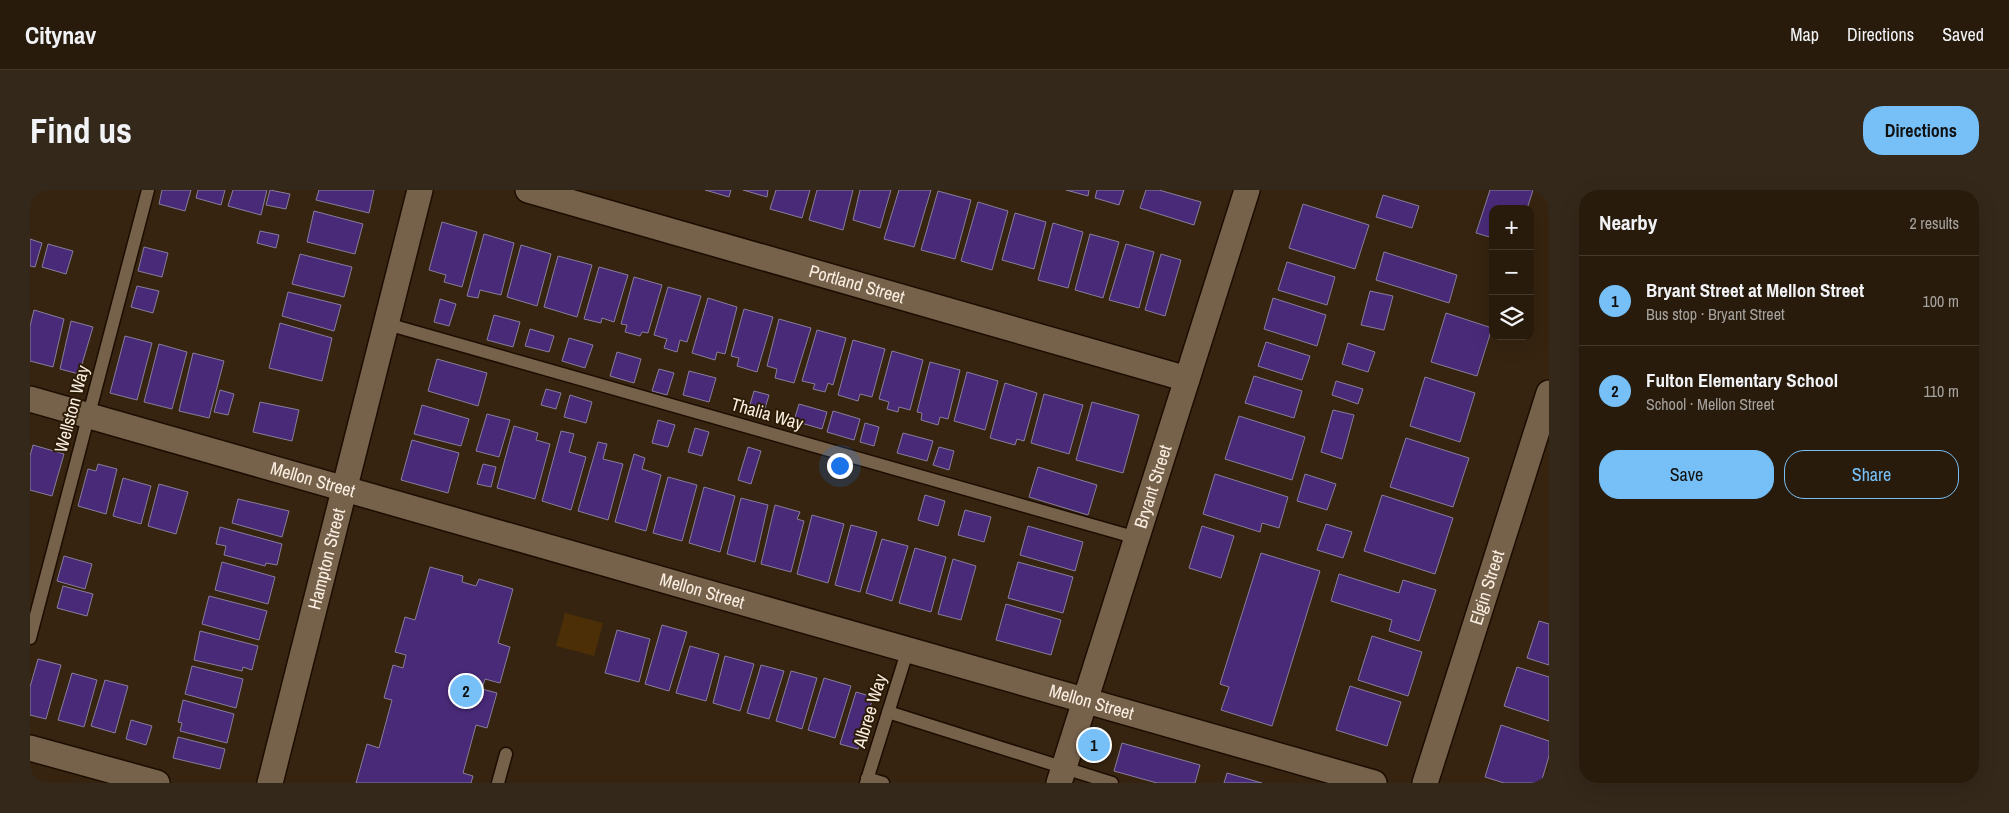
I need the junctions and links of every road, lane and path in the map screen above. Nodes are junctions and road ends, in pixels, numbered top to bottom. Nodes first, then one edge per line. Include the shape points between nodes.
1 (148, 190) edge
2 (420, 190) edge
3 (528, 190) edge
4 (1247, 190) edge
5 (387, 324) junction
6 (1187, 379) junction
7 (1549, 393) edge
8 (30, 400) edge
9 (88, 416) junction
10 (345, 489) junction
11 (1137, 538) junction
12 (30, 638) edge
13 (908, 649) junction
14 (1085, 702) junction
15 (888, 712) junction
16 (30, 748) edge
17 (506, 754) dead end
18 (1062, 775) edge
19 (866, 780) edge
20 (156, 783) edge
21 (270, 783) edge
22 (498, 783) edge
23 (883, 783) edge
24 (1112, 783) edge
25 (1374, 783) edge
26 (1425, 783) edge

1 - 9 lane, Wellston Way
2 - 5 street, Hampton Street
3 - 6 street, Portland Street
4 - 6 street, Bryant Street
5 - 10 street, Hampton Street
5 - 11 lane, Thalia Way
6 - 11 street, Bryant Street
7 - 26 street, Elgin Street
8 - 9 street, Mellon Street
9 - 10 street, Mellon Street
9 - 12 lane, Wellston Way
10 - 13 street, Mellon Street
10 - 21 street, Hampton Street
11 - 14 street, Bryant Street
13 - 14 street, Mellon Street
13 - 15 lane, Albree Way
14 - 18 street, Bryant Street
14 - 25 street, Mellon Street
15 - 18 lane
15 - 19 lane, Albree Way
16 - 20 street
17 - 22 lane
18 - 24 lane
19 - 23 lane

